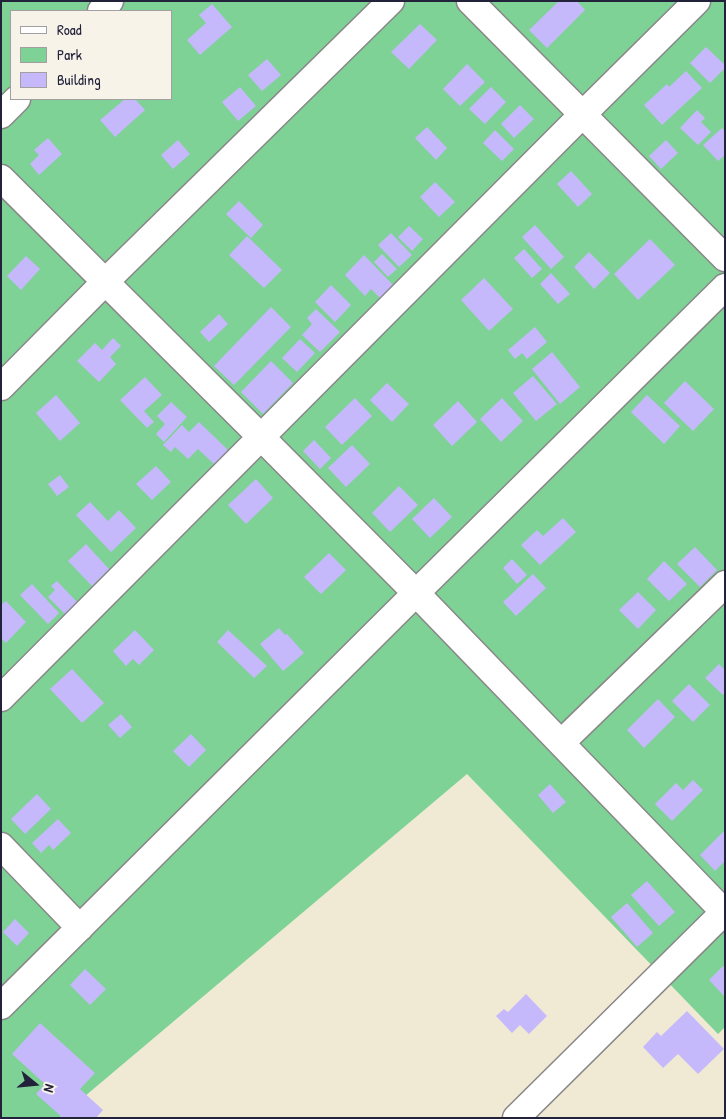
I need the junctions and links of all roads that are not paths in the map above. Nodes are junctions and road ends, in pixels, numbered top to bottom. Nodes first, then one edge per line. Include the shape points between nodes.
1 (110, 1) edge
2 (391, 1) edge
3 (470, 1) edge
4 (697, 1) edge
5 (101, 10) edge
6 (16, 100) edge
7 (583, 114) junction
8 (1, 115) edge
9 (1, 178) edge
10 (725, 258) edge
11 (105, 282) junction
12 (725, 287) edge
13 (1, 387) edge
14 (262, 437) junction
15 (725, 584) edge
16 (416, 593) junction
17 (1, 698) edge
18 (561, 743) junction
19 (1, 846) edge
20 (724, 912) edge
21 (80, 928) junction
22 (1, 1006) edge
23 (516, 1118) edge

1 - 5 street
2 - 11 street
3 - 7 street
4 - 7 street
6 - 8 street
7 - 10 street
7 - 14 street
9 - 11 street
11 - 13 street
11 - 14 street
12 - 16 street
14 - 16 street
14 - 17 street
15 - 18 street
16 - 18 street
16 - 21 street
18 - 20 street
19 - 21 street
20 - 23 street
21 - 22 street

